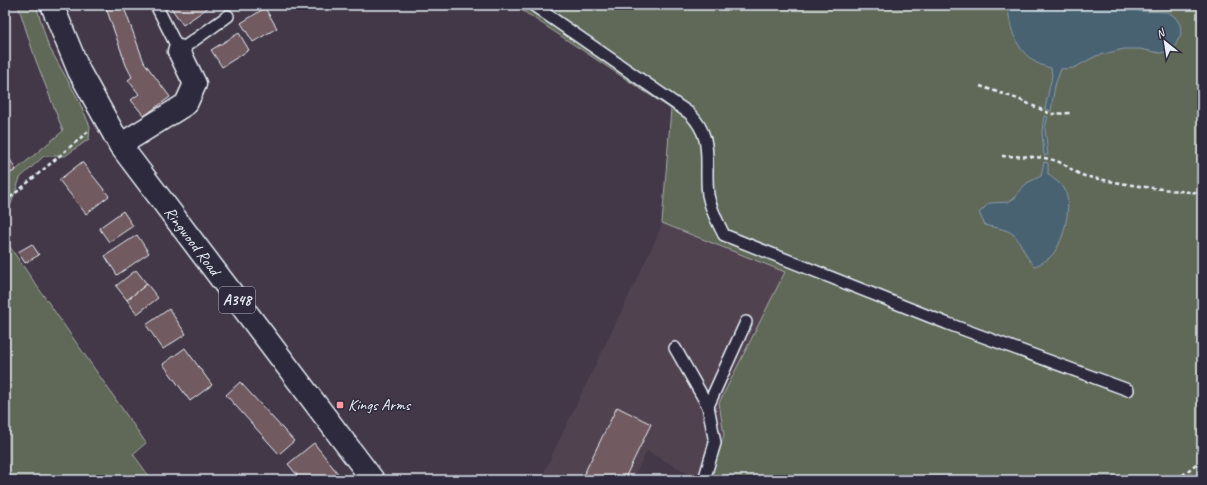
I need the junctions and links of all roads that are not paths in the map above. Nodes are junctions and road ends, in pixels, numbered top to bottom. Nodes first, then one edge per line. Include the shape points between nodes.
1 (52, 5) edge
2 (156, 5) edge
3 (533, 5) edge
4 (228, 16) dead end
5 (179, 51) junction
6 (120, 145) junction
7 (746, 322) dead end
8 (675, 348) dead end
9 (1128, 390) dead end
10 (708, 406) junction
11 (373, 480) edge
12 (704, 480) edge

1 - 6 main road, Ringwood Road / A348 via 79,71
2 - 5 lane
3 - 9 lane via 689,113 699,123 706,140 708,194 713,215 724,235 946,324
4 - 5 lane
5 - 6 main road via 195,84 186,104
6 - 11 main road, Ringwood Road / A348
7 - 10 lane
8 - 10 lane
10 - 12 lane via 714,443

